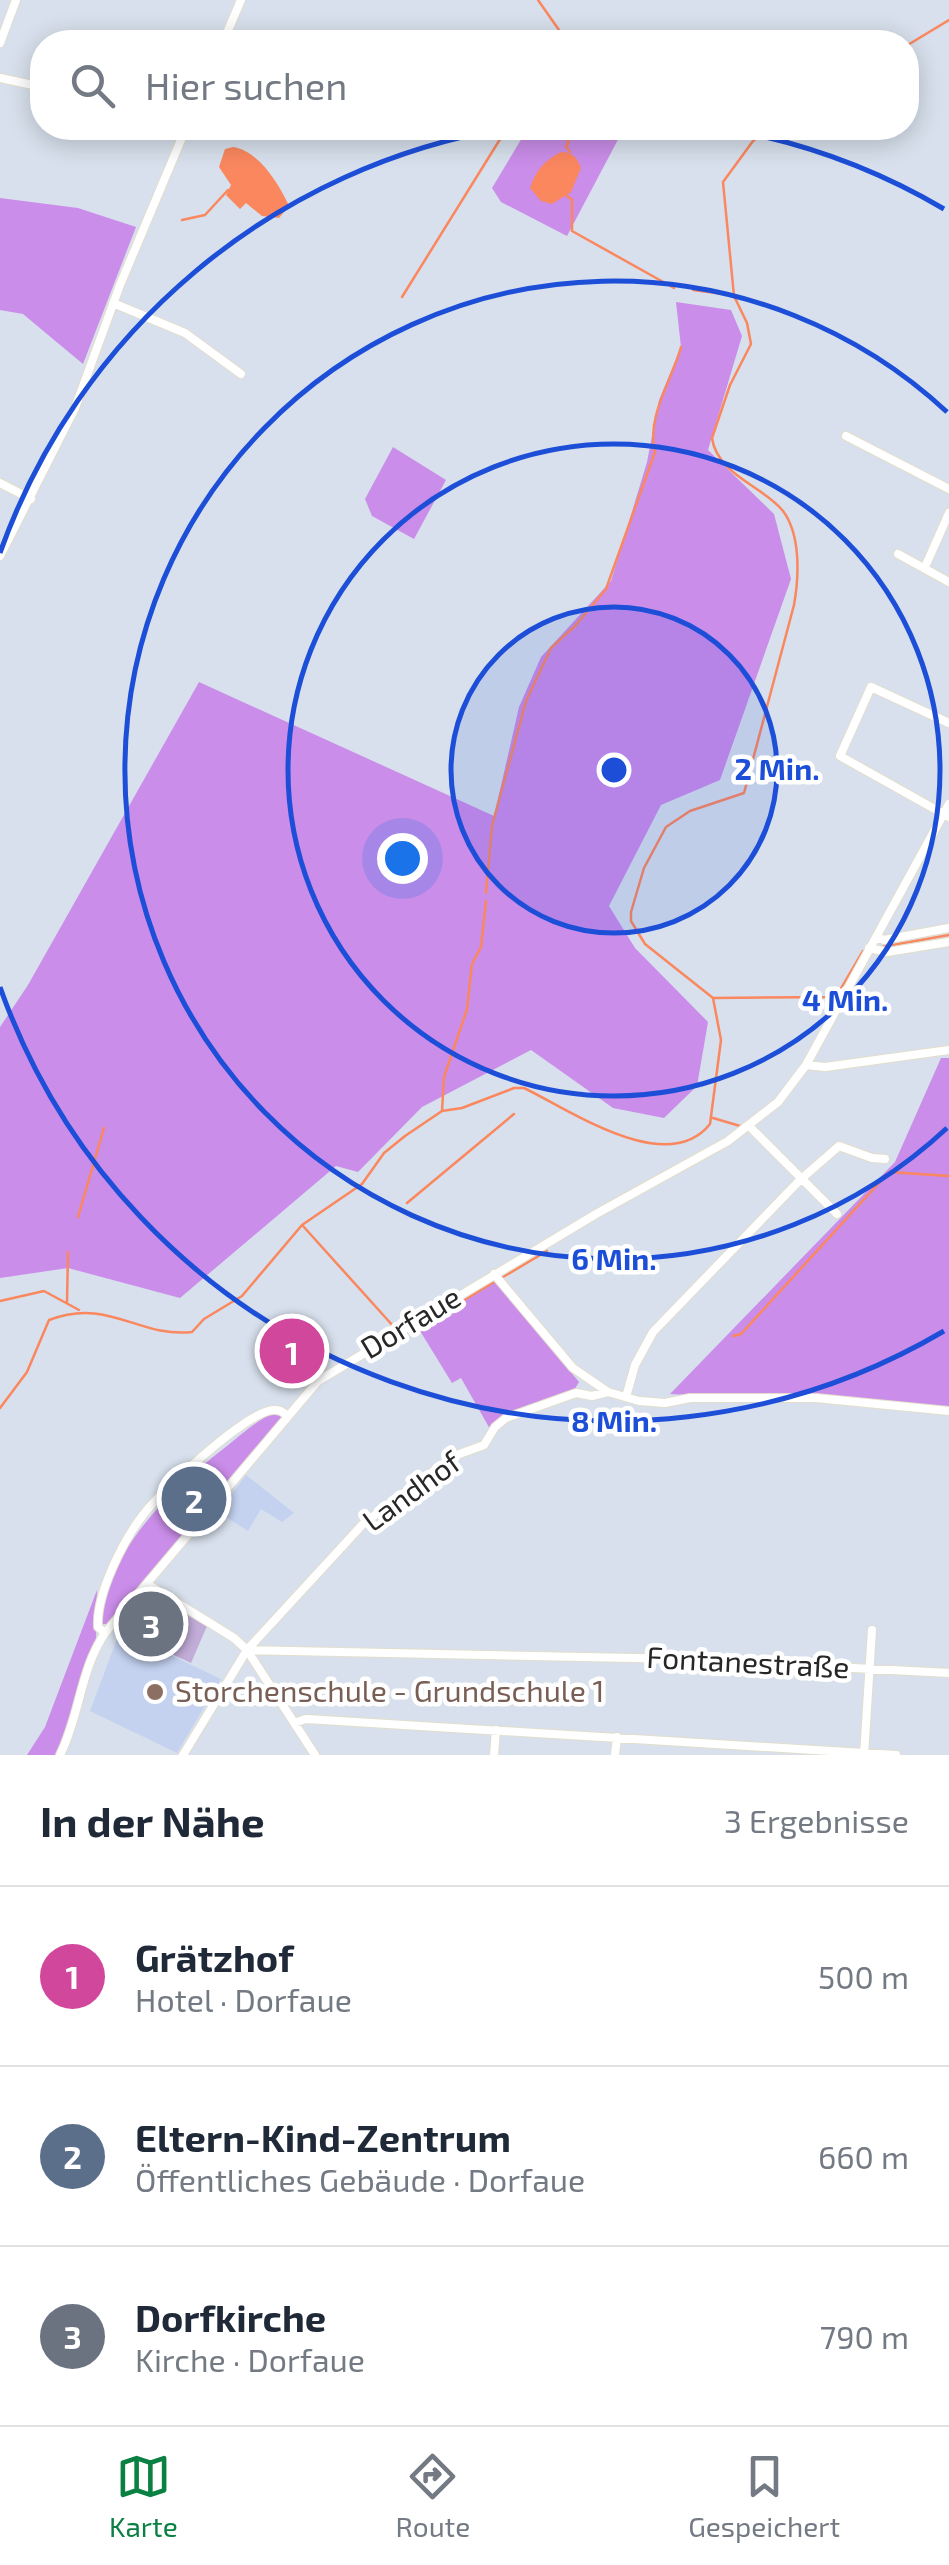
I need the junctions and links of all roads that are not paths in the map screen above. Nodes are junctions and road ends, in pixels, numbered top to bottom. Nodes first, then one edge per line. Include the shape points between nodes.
1 (16, 0) edge
2 (241, 0) edge
3 (227, 30) edge
4 (0, 43) edge
5 (0, 78) edge
6 (30, 84) edge
7 (181, 140) edge
8 (113, 304) junction
9 (241, 374) dead end
10 (846, 436) dead end
11 (0, 483) edge
12 (949, 489) edge
13 (31, 499) junction
14 (949, 513) edge
15 (898, 554) dead end
16 (0, 556) edge
17 (925, 567) junction
18 (949, 582) edge
19 (949, 723) edge
20 (949, 804) edge
21 (947, 815) edge
22 (949, 928) edge
23 (876, 937) junction
24 (949, 942) edge
25 (870, 948) junction
26 (949, 1050) edge
27 (806, 1065) junction
28 (749, 1126) junction
29 (885, 1159) dead end
30 (800, 1180) junction
31 (837, 1214) dead end
32 (494, 1274) junction
33 (608, 1392) junction
34 (626, 1396) junction
35 (949, 1411) edge
36 (288, 1416) junction
37 (147, 1584) junction
38 (872, 1630) dead end
39 (105, 1633) junction
40 (247, 1650) junction
41 (869, 1669) junction
42 (949, 1674) edge
43 (294, 1723) junction
44 (496, 1730) junction
45 (617, 1737) junction
46 (738, 1744) junction
47 (864, 1754) edge
48 (60, 1755) edge
49 (183, 1755) edge
50 (316, 1755) edge
51 (494, 1755) edge
52 (616, 1755) edge
53 (737, 1755) edge
54 (896, 1755) edge

1 - 4 street
2 - 3 street
5 - 6 street
7 - 8 street
8 - 9 street via 185,333
8 - 13 street via 75,408
10 - 12 street
11 - 13 street
13 - 16 street
14 - 17 street
15 - 17 street
17 - 18 street
19 - 21 street via 871,686 840,756
20 - 21 street, Dorfaue
21 - 23 street, Dorfaue
22 - 23 street
23 - 25 street, Dorfaue
24 - 25 street via 887,952
25 - 27 street, Dorfaue
26 - 27 street
27 - 28 street, Dorfaue
28 - 30 street
28 - 32 street, Dorfaue
29 - 30 street via 839,1146
30 - 31 street
30 - 34 street via 653,1332
32 - 33 street via 573,1368
32 - 36 street, Dorfaue via 334,1370
33 - 34 street
33 - 40 street, Landhof via 576,1393 506,1418 484,1445 454,1456 364,1524
34 - 35 street via 665,1403 816,1398
36 - 37 street, Dorfaue
36 - 39 street, Dorfaue via 264,1412 197,1461 143,1514 109,1579 97,1622
37 - 39 street, Dorfaue
37 - 40 street
38 - 41 street
39 - 48 street, Dorfaue via 88,1664
40 - 41 street, Fontanestraße
40 - 43 street
40 - 49 street, Landhof
41 - 42 street, Fontanestraße
41 - 47 street
43 - 44 street
43 - 50 street
44 - 45 street
44 - 51 street
45 - 46 street
45 - 52 street
46 - 47 street
46 - 53 street
47 - 54 street

